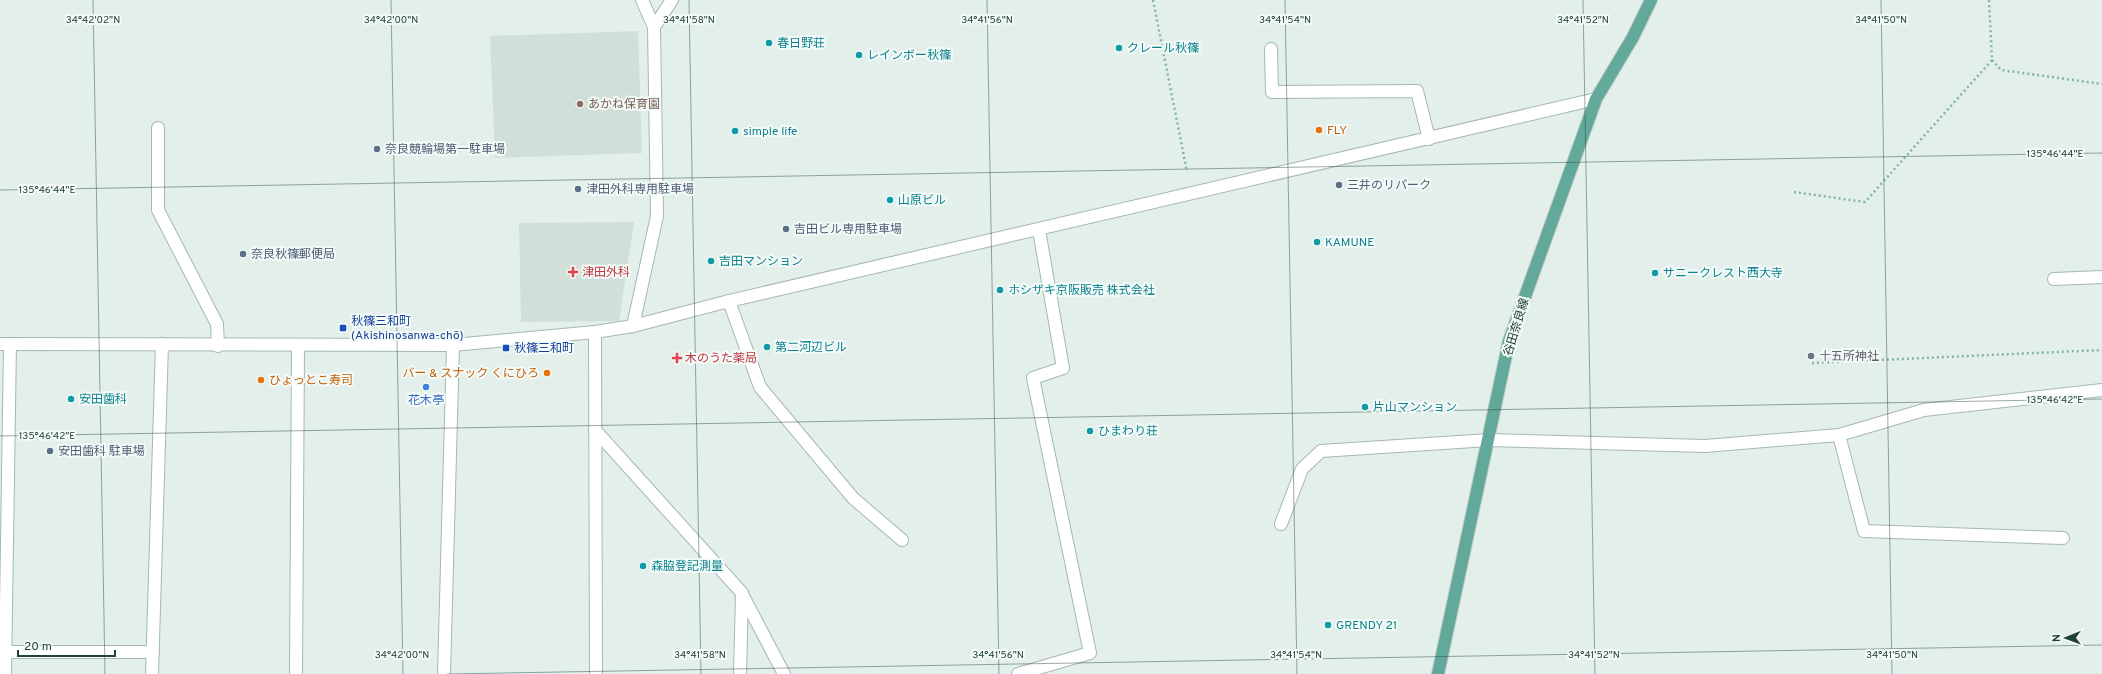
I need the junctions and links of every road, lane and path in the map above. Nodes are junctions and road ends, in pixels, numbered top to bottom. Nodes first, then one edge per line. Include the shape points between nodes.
1 (642, 0) edge
2 (672, 0) edge
3 (1153, 0) edge
4 (1651, 0) edge
5 (1989, 0) edge
6 (654, 27) junction
7 (1271, 49) dead end
8 (1992, 60) junction
9 (2102, 84) edge
10 (1596, 99) junction
11 (158, 128) dead end
12 (1429, 139) junction
13 (1188, 178) dead end
14 (1794, 192) dead end
15 (1039, 230) junction
16 (2102, 277) edge
17 (2054, 279) dead end
18 (729, 301) junction
19 (633, 326) junction
20 (595, 332) junction
21 (5, 344) edge
22 (162, 344) junction
23 (453, 345) junction
24 (218, 346) junction
25 (298, 346) junction
26 (2102, 350) edge
27 (1812, 363) dead end
28 (2102, 390) edge
29 (595, 430) junction
30 (1839, 435) junction
31 (1489, 440) junction
32 (1281, 524) dead end
33 (2064, 538) dead end
34 (902, 540) dead end
35 (742, 593) junction
36 (3, 652) edge
37 (153, 652) junction
38 (5, 674) edge
39 (152, 674) edge
40 (296, 674) edge
41 (444, 674) edge
42 (596, 674) edge
43 (740, 674) edge
44 (784, 674) edge
45 (1018, 674) edge
46 (1438, 674) edge

1 - 6 street
2 - 6 street
3 - 13 path
4 - 10 main road, 谷田奈良線 via 1633,38
5 - 8 path
6 - 19 street via 658,216
7 - 12 street via 1272,92 1417,91
8 - 9 path via 2001,70
8 - 14 path via 1865,202
10 - 12 street
10 - 31 main road, 谷田奈良線 via 1509,341
11 - 24 street via 158,210 217,324
12 - 15 street
15 - 18 street
15 - 45 street via 1064,368 1033,378 1090,653
16 - 17 street
18 - 19 street
18 - 34 street via 760,387 853,498
19 - 20 street
20 - 23 street
20 - 29 street
21 - 22 street
21 - 36 street
22 - 24 street
22 - 37 street
23 - 25 street
23 - 41 street
24 - 25 street
25 - 40 street
26 - 27 path
28 - 30 street via 1924,410
29 - 35 street
29 - 42 street
30 - 31 street via 1705,446
30 - 33 street via 1864,531
31 - 32 street via 1321,451 1302,468
31 - 46 main road, 谷田奈良線
35 - 43 street
35 - 44 street
36 - 37 street
36 - 38 street
37 - 39 street

